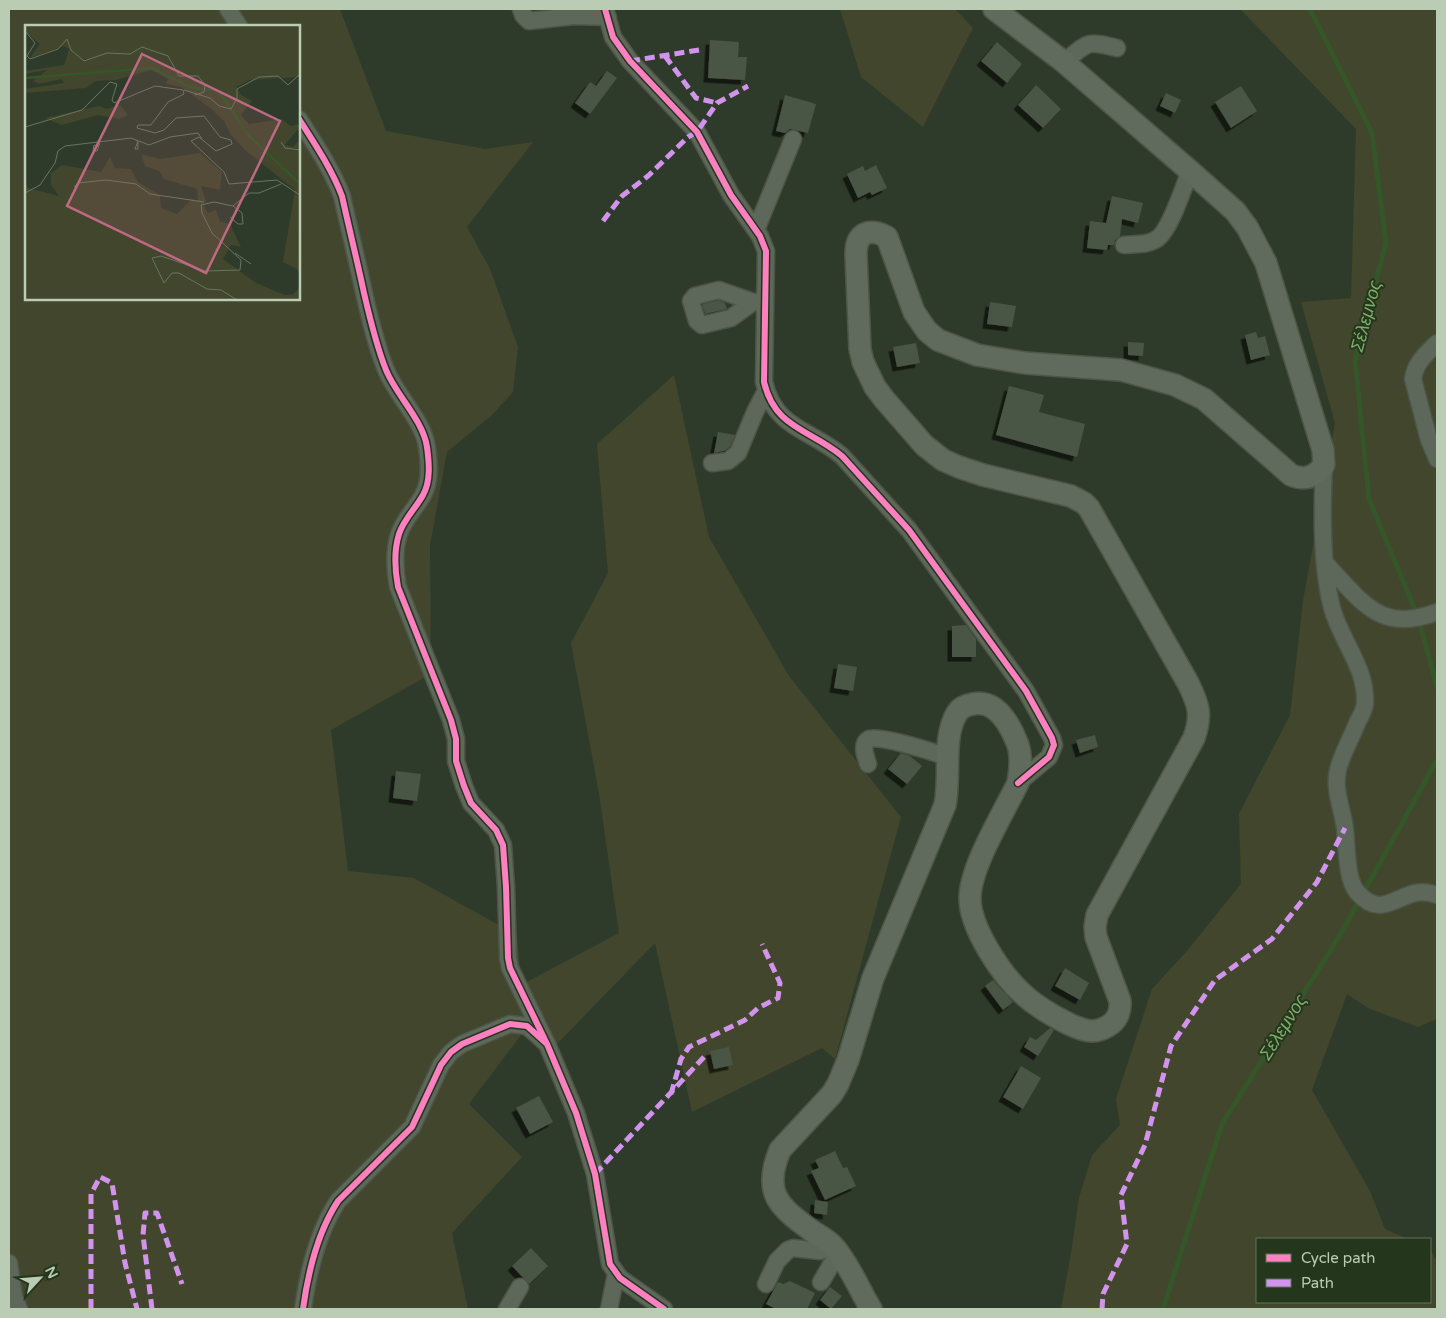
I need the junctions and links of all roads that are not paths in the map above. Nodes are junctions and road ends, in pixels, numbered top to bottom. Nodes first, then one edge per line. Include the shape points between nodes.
1 (228, 9) edge
2 (521, 9) edge
3 (994, 9) edge
4 (573, 12) edge
5 (606, 13) edge
6 (238, 25) edge
7 (1117, 48) dead end
8 (1064, 62) junction
9 (300, 121) edge
10 (793, 139) dead end
11 (1190, 171) junction
12 (756, 230) junction
13 (1124, 245) dead end
14 (1437, 343) edge
15 (766, 391) junction
16 (1437, 459) edge
17 (712, 463) dead end
18 (1324, 465) junction
19 (1326, 564) junction
20 (1437, 612) edge
21 (948, 757) junction
22 (868, 764) dead end
23 (1018, 783) junction
24 (1437, 895) edge
25 (547, 1044) junction
26 (839, 1253) junction
27 (9, 1263) edge
28 (616, 1274) junction
29 (821, 1282) dead end
30 (766, 1284) dead end
31 (520, 1287) dead end
32 (19, 1309) edge
33 (303, 1309) edge
34 (507, 1309) edge
35 (609, 1309) edge
36 (664, 1309) edge
37 (871, 1309) edge

1 - 6 street
2 - 4 street via 529,21
3 - 8 main road
4 - 5 street
5 - 12 street via 613,37 630,61 697,132 731,195
7 - 8 street via 1095,42
8 - 11 main road
9 - 25 street via 338,188 386,370 426,440 428,481 399,534 398,587 452,720 456,761 464,786 471,803 501,839 510,968
10 - 12 street
11 - 13 street via 1169,224 1159,238
11 - 18 main road via 1247,226 1266,263 1323,450
12 - 15 street via 766,251 759,302
14 - 16 street via 1420,360 1413,379
15 - 17 street via 738,453 728,461
15 - 23 street via 777,413 833,448 910,530 1026,691 1054,745 1049,757
18 - 19 street
18 - 23 main road via 1306,478 1291,475 1204,399 1175,385 1122,370 1025,363 977,355 938,340 914,312 887,237 870,231 860,239 856,248 860,349 868,373 880,393 924,445 942,460 983,475 1071,496 1084,503 1197,702 1199,723 1194,738 1097,915 1096,937 1121,1008 1111,1024 1098,1031 1086,1031 1053,1016 1024,995 996,961 979,932 971,909 972,880
19 - 20 street via 1374,612 1388,618
19 - 24 street via 1333,611 1365,689 1365,706 1338,770 1336,791 1345,828 1348,870 1356,891 1372,904 1393,903 1424,892
21 - 22 street via 886,739 870,738 864,745
21 - 23 main road via 952,725 960,709 977,703 987,705 1004,717 1018,745
21 - 26 main road via 945,804 873,978 843,1074 832,1094 780,1150 775,1161 773,1185 784,1209
25 - 28 street via 576,1113 595,1174 607,1251
25 - 33 street via 527,1026 510,1024 462,1044 445,1058 412,1127 338,1201 312,1258
26 - 29 street
26 - 30 street via 788,1250 777,1261
26 - 37 main road
27 - 32 street
28 - 35 street
28 - 36 street
31 - 34 street

